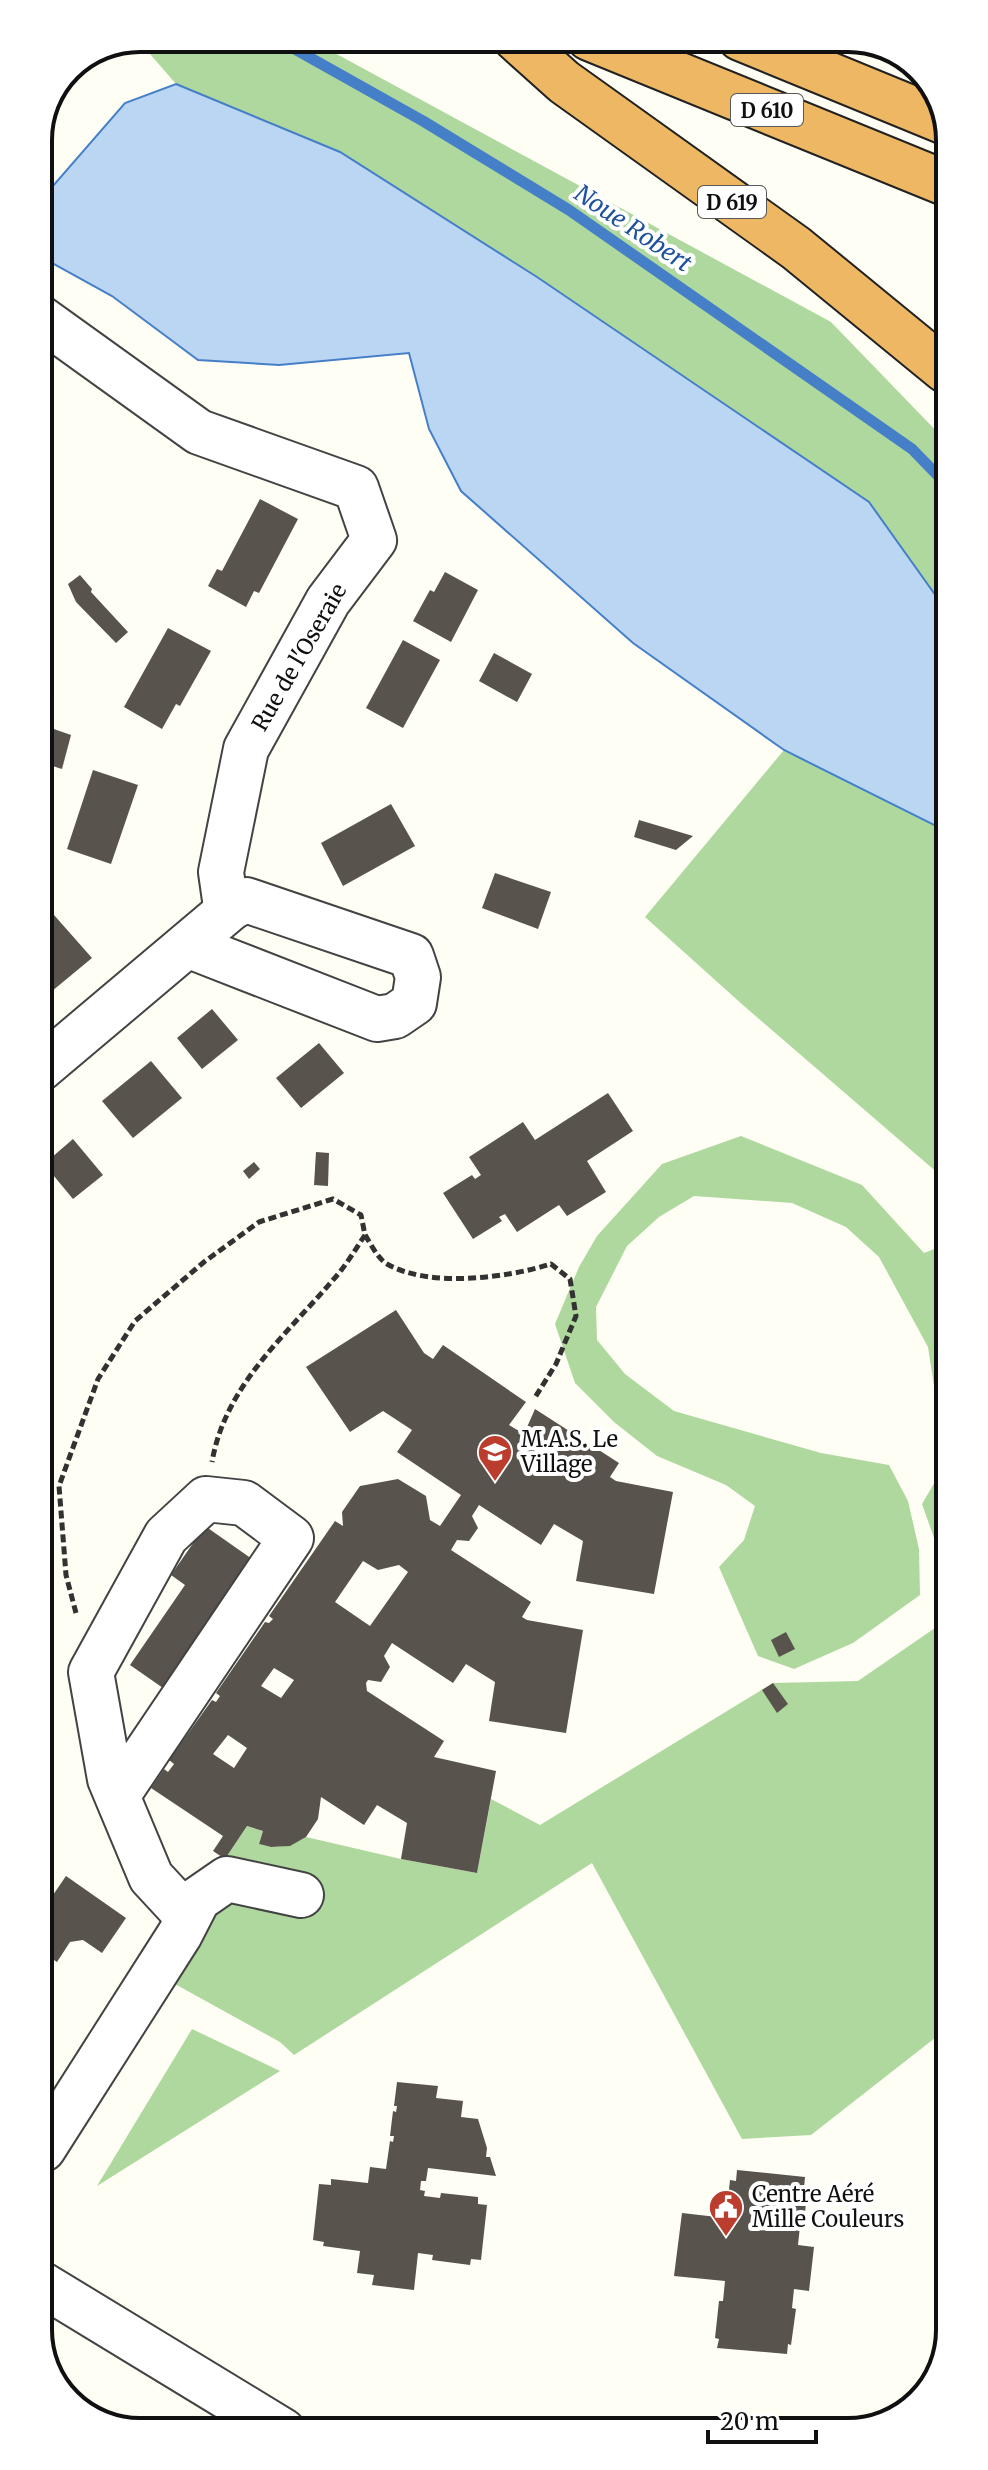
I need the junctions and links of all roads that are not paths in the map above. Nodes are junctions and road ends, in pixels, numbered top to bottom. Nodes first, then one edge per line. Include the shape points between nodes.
1 (531, 52) edge
2 (623, 52) edge
3 (774, 52) edge
4 (932, 117) edge
5 (936, 179) edge
6 (52, 326) edge
7 (936, 363) edge
8 (232, 907) junction
9 (187, 945) junction
10 (52, 1059) edge
11 (117, 1796) junction
12 (301, 1895) dead end
13 (188, 1917) junction
14 (52, 2135) edge
15 (52, 2290) edge
16 (262, 2418) edge

1 - 7 highway, D 619 via 564,82 796,248
2 - 5 highway, D 610
3 - 4 highway, D 610
6 - 8 street, Rue de l'Oseraie via 199,432 356,488 374,540 328,601 246,749 221,872 225,900
8 - 9 street
8 - 9 street via 246,900 411,956 418,977 414,1003 395,1016 377,1019
9 - 10 street
11 - 11 street via 91,1672 166,1536 206,1499 244,1503 291,1538
11 - 13 street via 151,1877
12 - 13 street via 227,1879 198,1899
13 - 14 street
15 - 16 street

